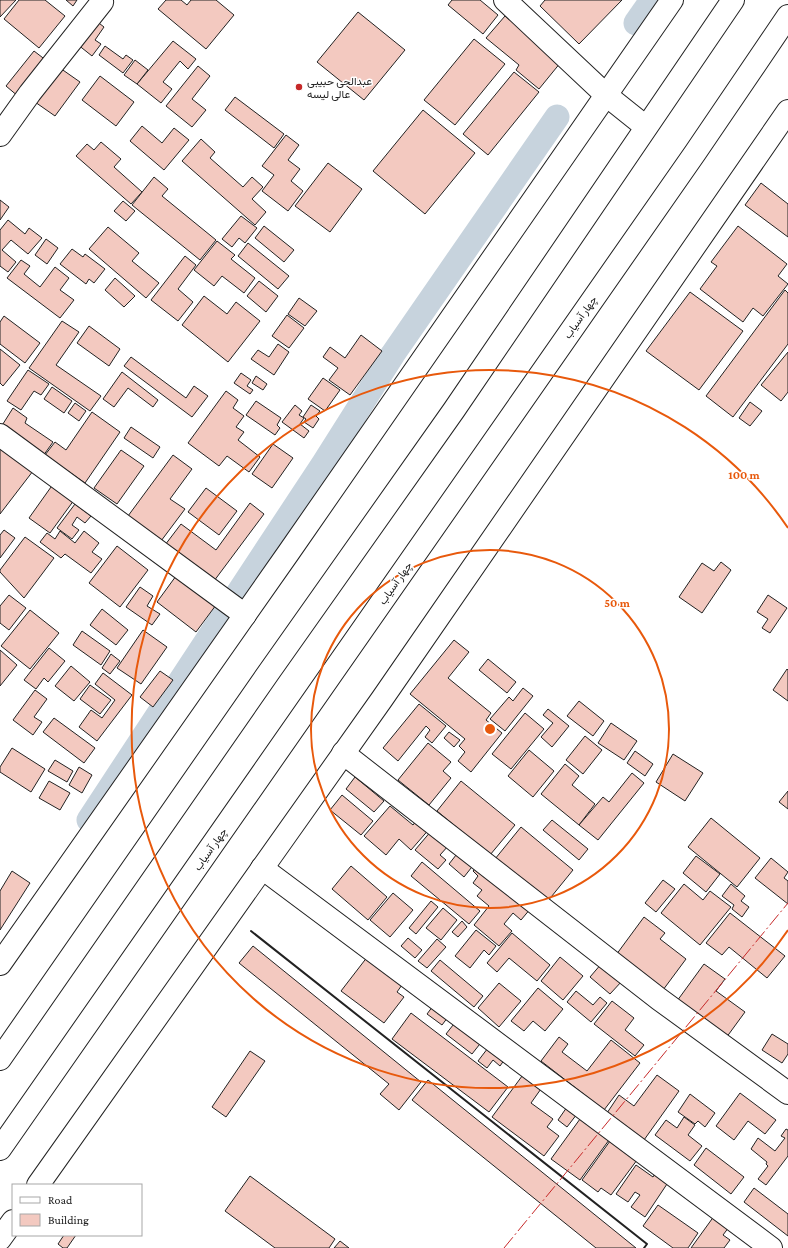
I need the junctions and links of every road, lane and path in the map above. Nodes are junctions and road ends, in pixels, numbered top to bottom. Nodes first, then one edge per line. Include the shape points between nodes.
1 (101, 0) edge
2 (505, 0) edge
3 (672, 0) edge
4 (733, 0) edge
5 (788, 16) edge
6 (606, 95) junction
7 (788, 111) edge
8 (646, 127) junction
9 (0, 135) edge
10 (0, 435) edge
11 (234, 608) junction
12 (344, 753) junction
13 (262, 868) junction
14 (0, 964) edge
15 (0, 1059) edge
16 (788, 1092) edge
17 (0, 1149) edge
18 (39, 1184) edge
19 (12, 1222) edge
20 (0, 1239) edge
21 (771, 1248) edge

1 - 9 main road
2 - 6 main road
3 - 6 main road
4 - 8 main road
5 - 17 main road, چهار آسیاب
6 - 8 main road
6 - 11 main road
7 - 12 main road
8 - 15 main road via 454,410
10 - 11 main road
11 - 14 main road
12 - 13 main road
12 - 16 main road via 659,999
13 - 18 main road
13 - 21 main road
19 - 20 main road

